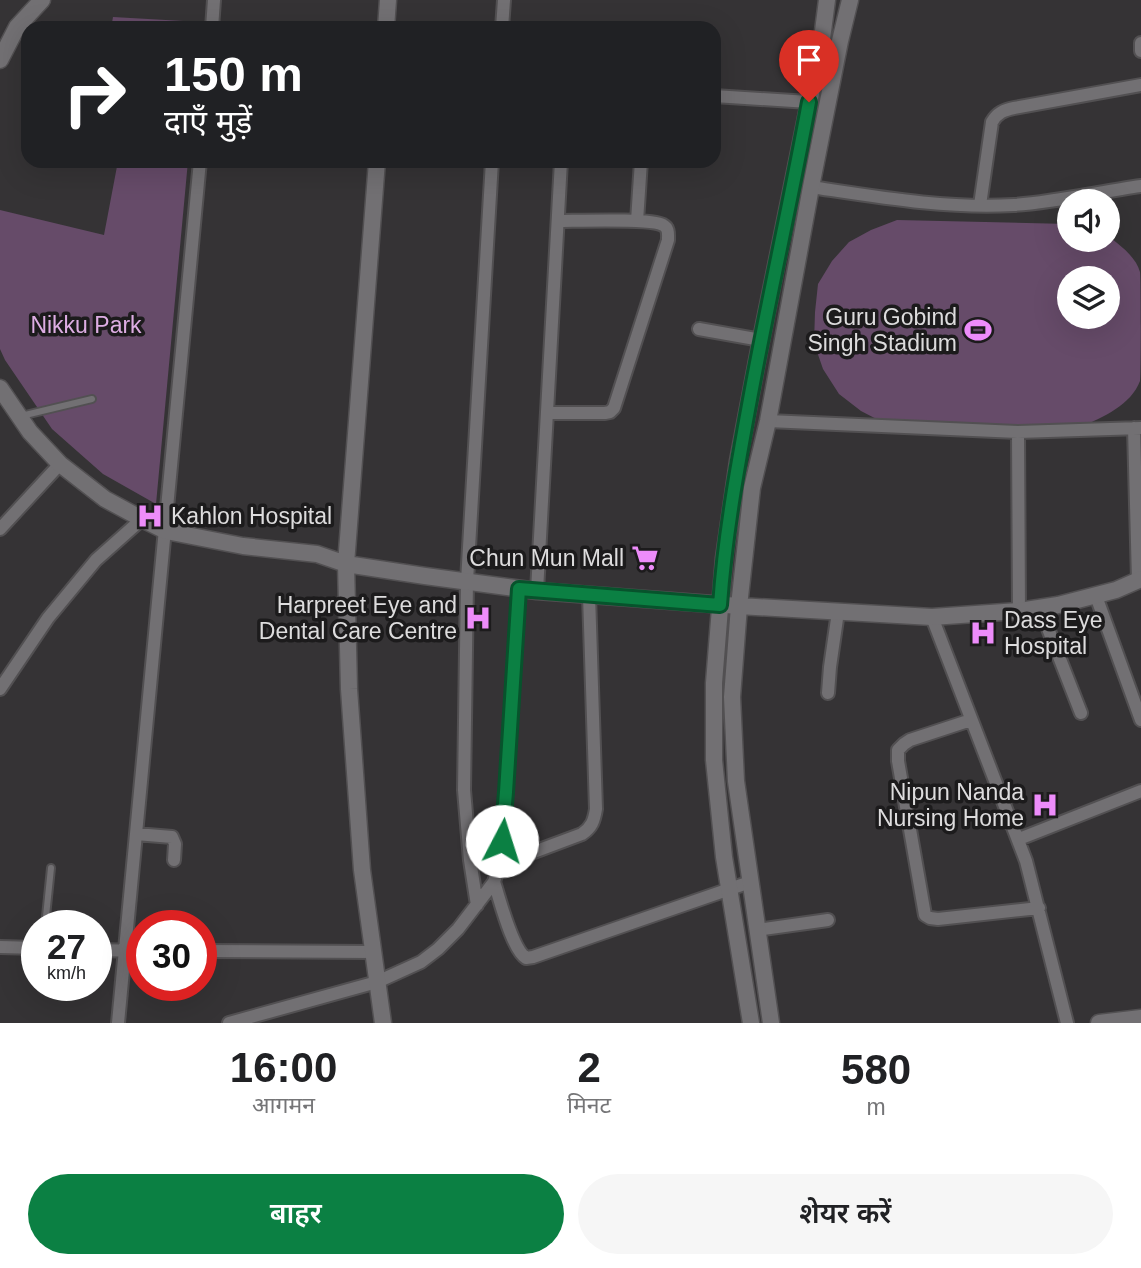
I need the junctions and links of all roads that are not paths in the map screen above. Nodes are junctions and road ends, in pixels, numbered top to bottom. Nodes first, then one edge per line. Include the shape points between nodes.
1 (42, 0) edge
2 (214, 0) edge
3 (388, 0) edge
4 (504, 0) edge
5 (827, 0) edge
6 (850, 0) edge
7 (23, 21) edge
8 (212, 21) edge
9 (386, 21) edge
10 (502, 21) edge
11 (21, 24) edge
12 (1141, 43) edge
13 (1141, 51) edge
14 (0, 60) edge
15 (1141, 85) edge
16 (721, 96) edge
17 (809, 102) junction
18 (802, 141) junction
19 (820, 142) junction
20 (199, 168) edge
21 (376, 168) edge
22 (492, 168) edge
23 (561, 168) edge
24 (641, 168) edge
25 (1141, 186) edge
26 (811, 187) junction
27 (981, 205) junction
28 (558, 221) junction
29 (637, 221) junction
30 (699, 329) dead end
31 (761, 340) junction
32 (0, 388) edge
33 (92, 399) dead end
34 (547, 413) junction
35 (19, 416) junction
36 (768, 421) junction
37 (1138, 428) edge
38 (1018, 432) junction
39 (60, 464) junction
40 (142, 519) junction
41 (0, 529) edge
42 (166, 531) junction
43 (346, 564) junction
44 (1140, 580) edge
45 (467, 581) junction
46 (519, 589) junction
47 (537, 590) junction
48 (589, 595) junction
49 (1096, 596) junction
50 (720, 605) junction
51 (739, 606) junction
52 (1040, 608) junction
53 (1019, 611) junction
54 (838, 612) junction
55 (932, 617) junction
56 (0, 689) edge
57 (828, 693) dead end
58 (1080, 713) dead end
59 (971, 720) junction
60 (1141, 720) edge
61 (1141, 791) edge
62 (136, 834) junction
63 (1019, 839) junction
64 (174, 860) dead end
65 (499, 865) junction
66 (51, 868) dead end
67 (494, 881) junction
68 (750, 882) junction
69 (730, 890) junction
70 (477, 905) junction
71 (1039, 908) junction
72 (47, 910) edge
73 (828, 920) dead end
74 (757, 930) junction
75 (0, 947) edge
76 (21, 948) edge
77 (112, 951) edge
78 (124, 951) junction
79 (217, 951) edge
80 (373, 952) junction
81 (377, 982) junction
82 (1141, 1018) edge
83 (118, 1023) edge
84 (229, 1023) edge
85 (383, 1023) edge
86 (751, 1023) edge
87 (771, 1023) edge
88 (1067, 1023) edge
89 (1099, 1023) edge

1 - 7 street
2 - 8 street
3 - 9 street
4 - 10 street
5 - 17 street
6 - 19 street
11 - 14 street
12 - 13 street
15 - 27 street via 1004,110 995,116
16 - 17 street
17 - 18 street
18 - 19 street
18 - 31 street
19 - 26 street
20 - 42 street
21 - 43 street
22 - 45 street
23 - 28 street
24 - 29 street
25 - 27 street via 1014,205
26 - 27 street via 923,203
26 - 36 street
28 - 29 street
28 - 34 street
29 - 34 street via 663,225 668,240 614,408 604,413
30 - 31 street
31 - 50 street
32 - 35 street
33 - 35 lane
34 - 47 street
35 - 39 street
36 - 38 street
36 - 51 street via 752,488
37 - 38 street
37 - 44 street
38 - 53 street
39 - 40 street via 105,499
39 - 41 street
40 - 42 street
40 - 56 street via 96,560 48,618
42 - 43 street via 243,547 317,554
42 - 62 street
43 - 45 street
43 - 80 street via 349,690
44 - 49 street
45 - 46 street
45 - 70 street via 464,790
46 - 47 street
46 - 65 street
47 - 48 street
48 - 50 street
48 - 65 street via 593,824 582,834
49 - 52 street
49 - 60 street
50 - 51 street
50 - 69 street via 714,761
51 - 54 street
51 - 68 street via 732,697 736,781
52 - 53 street
52 - 58 street
53 - 55 street
54 - 55 street
54 - 57 street
55 - 59 street
59 - 63 street
59 - 71 street via 911,740 898,750 925,915 938,919
61 - 63 street
62 - 64 street via 172,837
62 - 78 street
63 - 71 street
65 - 67 street
66 - 72 lane
67 - 69 street via 514,943 526,958
67 - 70 street
68 - 69 street
68 - 74 street
69 - 86 street
70 - 81 street via 438,949
71 - 88 street
73 - 74 street
74 - 87 street
75 - 76 street
77 - 78 street
78 - 83 street
79 - 80 street
80 - 81 street
81 - 84 street
81 - 85 street
82 - 89 street

